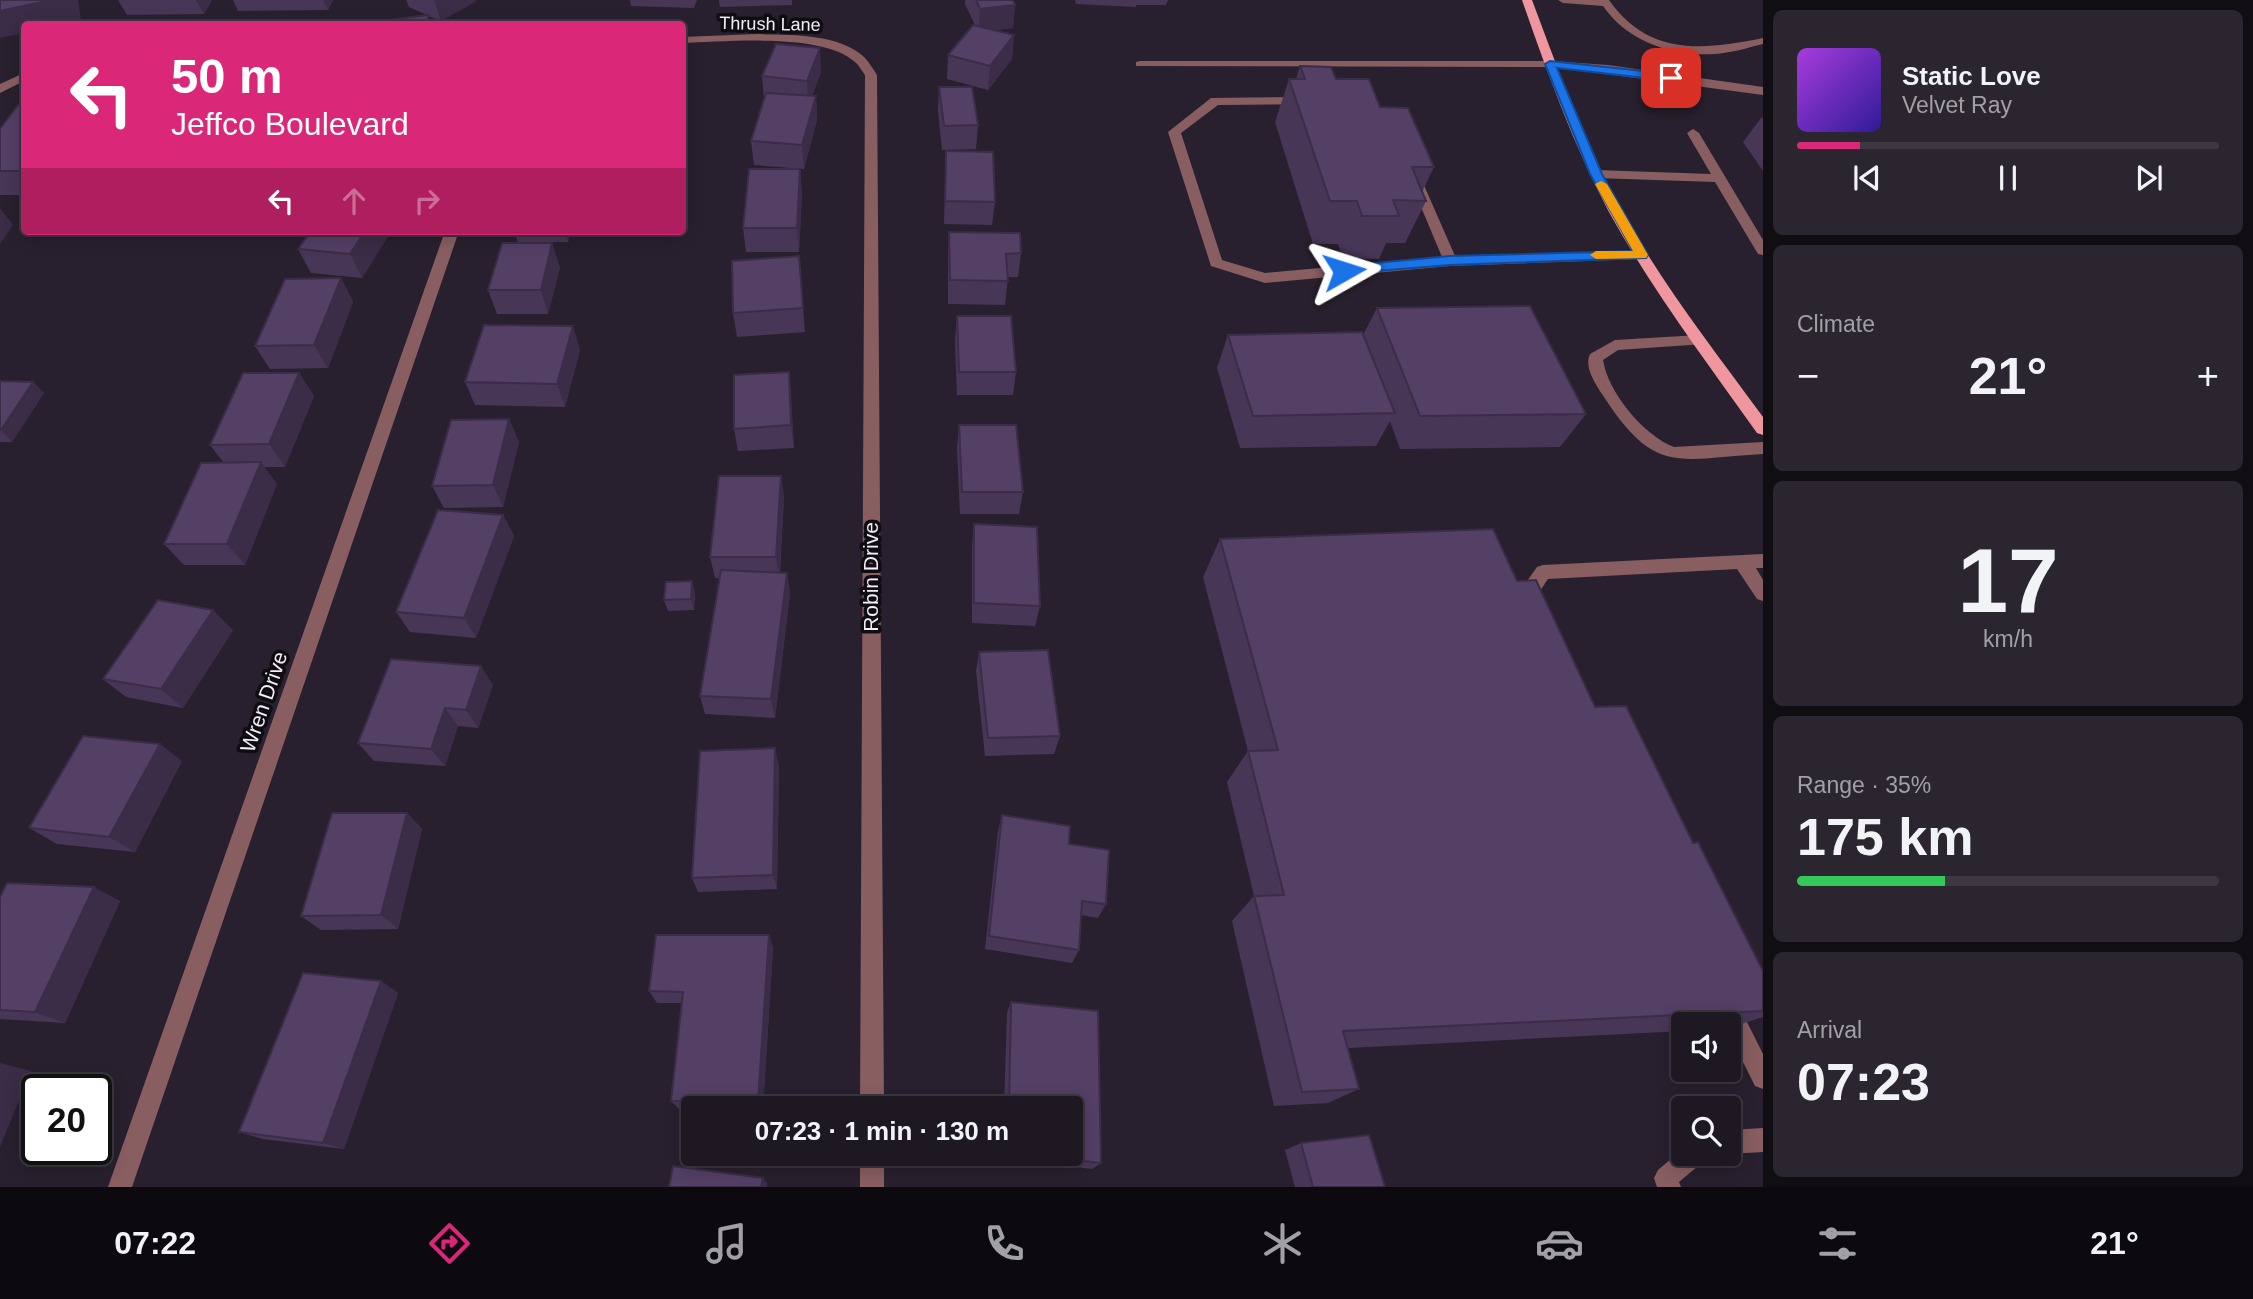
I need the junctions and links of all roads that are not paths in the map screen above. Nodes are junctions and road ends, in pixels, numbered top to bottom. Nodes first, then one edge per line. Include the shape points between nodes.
1 (1527, 0) edge
2 (1563, 0) edge
3 (1605, 2) edge
4 (686, 40) edge
5 (1763, 41) edge
6 (854, 53) joint
7 (1140, 64) dead end
8 (1550, 64) junction
9 (21, 78) edge
10 (0, 89) edge
11 (1763, 91) edge
12 (1314, 101) edge
13 (1693, 133) dead end
14 (1407, 166) edge
15 (1596, 174) junction
16 (1720, 178) junction
17 (451, 235) edge
18 (1763, 251) edge
19 (1641, 255) junction
20 (1450, 261) junction
21 (1699, 340) junction
22 (1763, 429) edge
23 (1763, 448) edge
24 (1763, 561) edge
25 (1742, 562) junction
26 (1763, 593) edge
27 (1529, 611) edge
28 (1720, 992) edge
29 (1763, 1078) edge
30 (872, 1096) edge
31 (1763, 1140) edge
32 (1741, 1141) edge
33 (872, 1166) edge
34 (1680, 1166) edge
35 (120, 1187) edge
36 (872, 1187) edge
37 (1670, 1187) edge

1 - 8 main road
2 - 3 street
3 - 5 street via 1622,25 1651,40 1692,51 1729,50
4 - 6 street, Thrush Lane via 806,39
6 - 30 street, Robin Drive via 871,75
7 - 8 street
8 - 11 street
8 - 15 main road
9 - 10 street
12 - 20 street via 1215,102 1174,132 1216,263 1265,278
13 - 16 street
14 - 20 street
15 - 16 street
15 - 19 main road
16 - 18 street
17 - 35 street, Wren Drive
19 - 20 street
19 - 21 main road
21 - 22 main road
21 - 23 street via 1615,345 1595,358 1596,370 1630,426 1660,449 1673,453
24 - 25 street
25 - 26 street
25 - 27 street via 1543,572 1523,599
28 - 29 street
31 - 32 street
33 - 36 street
34 - 37 street via 1666,1178

